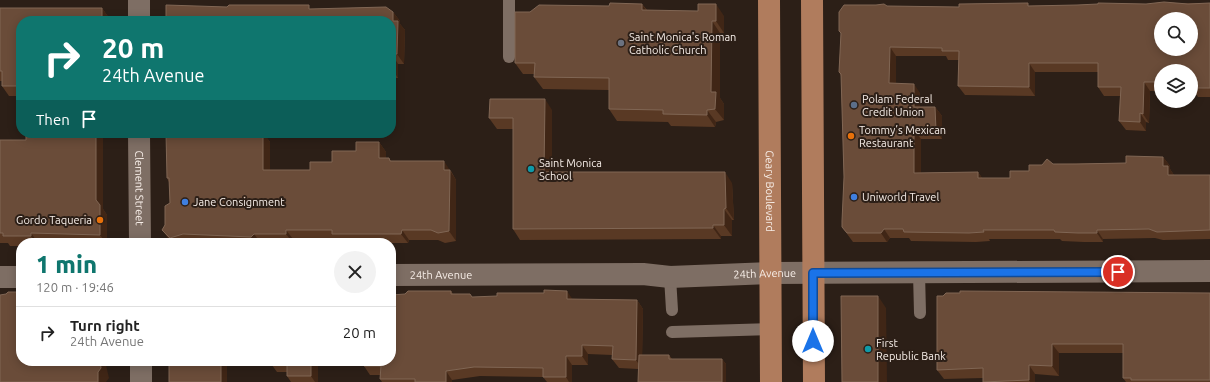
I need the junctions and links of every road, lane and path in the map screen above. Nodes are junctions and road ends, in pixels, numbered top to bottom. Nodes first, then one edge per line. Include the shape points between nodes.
1 (139, 0) edge
2 (509, 0) edge
3 (769, 0) edge
4 (812, 0) edge
5 (139, 16) edge
6 (510, 57) dead end
7 (139, 138) edge
8 (140, 238) edge
9 (1210, 271) edge
10 (919, 272) junction
11 (770, 273) junction
12 (813, 273) junction
13 (396, 275) edge
14 (0, 277) edge
15 (16, 277) edge
16 (670, 277) junction
17 (672, 310) dead end
18 (920, 313) dead end
19 (771, 329) junction
20 (672, 332) dead end
21 (141, 366) edge
22 (141, 382) edge
23 (771, 382) edge
24 (814, 382) edge

1 - 5 street
2 - 6 lane
3 - 11 main road, Geary Boulevard
4 - 12 main road
7 - 8 street, Clement Street
9 - 10 street, 24th Avenue
10 - 12 street, 24th Avenue
10 - 18 lane
11 - 12 street, 24th Avenue
11 - 16 street, 24th Avenue
11 - 19 main road, Geary Boulevard
12 - 24 main road
13 - 16 street, 24th Avenue via 643,274
14 - 15 street
16 - 17 lane
19 - 20 lane
19 - 23 main road, Geary Boulevard
21 - 22 street

